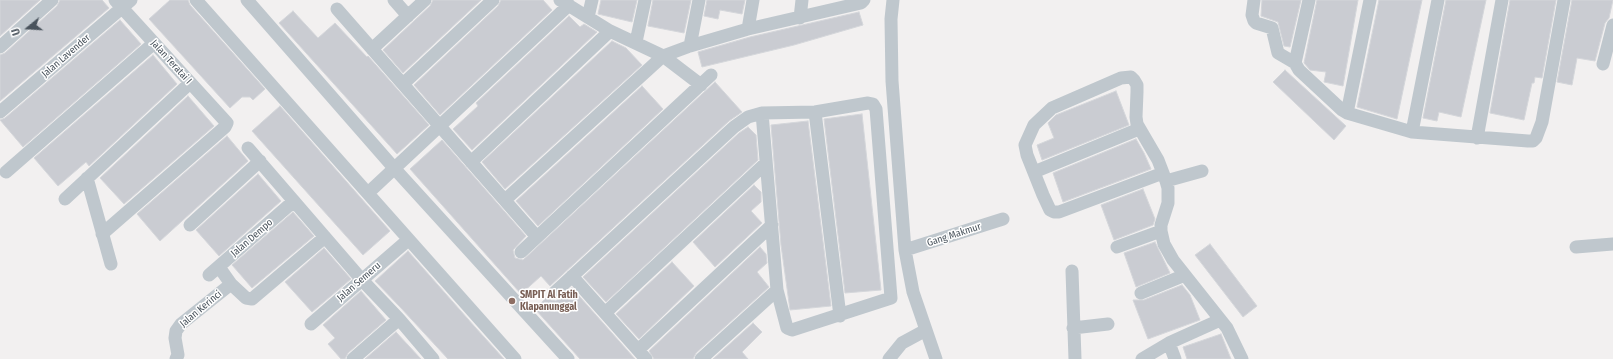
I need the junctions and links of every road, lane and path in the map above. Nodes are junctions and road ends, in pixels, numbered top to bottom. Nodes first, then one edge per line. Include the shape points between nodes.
1 (52, 0) edge
2 (196, 0) edge
3 (246, 0) edge
4 (394, 0) edge
5 (425, 0) edge
6 (493, 0) edge
7 (592, 0) edge
8 (645, 0) edge
9 (699, 0) edge
10 (753, 0) edge
11 (802, 0) edge
12 (864, 0) edge
13 (893, 0) edge
14 (1254, 0) edge
15 (1309, 0) edge
16 (1370, 0) edge
17 (1438, 0) edge
18 (1502, 0) edge
19 (1564, 0) edge
20 (123, 3) edge
21 (564, 3) edge
22 (337, 9) dead end
23 (408, 16) junction
24 (588, 17) junction
25 (800, 18) junction
26 (1613, 25) edge
27 (748, 29) junction
28 (610, 31) junction
29 (636, 42) junction
30 (154, 43) junction
31 (690, 46) junction
32 (0, 47) edge
33 (372, 49) junction
34 (663, 56) junction
35 (1295, 63) junction
36 (1603, 64) dead end
37 (711, 75) dead end
38 (190, 83) junction
39 (403, 84) junction
40 (701, 85) junction
41 (0, 112) edge
42 (815, 112) junction
43 (762, 113) junction
44 (1347, 113) junction
45 (439, 126) junction
46 (1139, 129) junction
47 (1412, 132) junction
48 (1477, 138) junction
49 (248, 148) dead end
50 (260, 161) junction
51 (471, 162) junction
52 (766, 163) junction
53 (1202, 171) dead end
54 (6, 172) dead end
55 (390, 172) junction
56 (1034, 172) junction
57 (1165, 177) junction
58 (87, 178) junction
59 (371, 190) junction
60 (65, 199) dead end
61 (505, 200) junction
62 (294, 201) junction
63 (1004, 219) dead end
64 (190, 225) dead end
65 (772, 225) junction
66 (1161, 231) junction
67 (102, 234) junction
68 (325, 237) junction
69 (537, 237) junction
70 (408, 240) junction
71 (1613, 244) edge
72 (1117, 247) dead end
73 (1576, 247) dead end
74 (905, 250) junction
75 (521, 252) dead end
76 (111, 264) dead end
77 (1072, 271) dead end
78 (1185, 275) junction
79 (572, 276) junction
80 (362, 280) junction
81 (231, 284) junction
82 (777, 290) junction
83 (554, 292) dead end
84 (1141, 293) dead end
85 (605, 313) junction
86 (840, 316) junction
87 (399, 319) junction
88 (1220, 320) junction
89 (311, 324) dead end
90 (1108, 324) dead end
91 (1073, 328) junction
92 (926, 330) junction
93 (1169, 343) junction
94 (642, 355) edge
95 (430, 358) edge
96 (176, 359) edge
97 (353, 359) edge
98 (515, 359) edge
99 (568, 359) edge
100 (700, 359) edge
101 (889, 359) edge
102 (936, 359) edge
103 (1075, 359) edge
104 (1142, 359) edge
105 (1175, 359) edge
106 (1242, 359) edge

1 - 32 street
2 - 59 street
3 - 55 street
4 - 23 street
5 - 23 street
6 - 39 street
7 - 24 street
8 - 29 street
9 - 31 street
10 - 27 street
11 - 25 street
12 - 25 street via 861,3
13 - 74 street via 892,81
14 - 35 street via 1254,21 1272,28 1278,53
15 - 35 street
16 - 44 street
17 - 47 street
18 - 48 street
19 - 48 street via 1537,142
20 - 30 street, Jalan Teratai I
20 - 41 street, Jalan Lavender
21 - 24 street
21 - 45 street
22 - 33 street
23 - 33 street
24 - 28 street
25 - 27 street
26 - 36 street
27 - 31 street
28 - 29 street
28 - 51 street
29 - 34 street
30 - 38 street, Jalan Teratai I
30 - 54 street
31 - 34 street
33 - 39 street
34 - 40 street
34 - 61 street
35 - 44 street via 1299,70
37 - 40 street
38 - 58 street
38 - 67 street, Jalan Teratai I via 227,123 226,127
39 - 45 street
40 - 69 street
42 - 43 street
42 - 86 street
42 - 86 street via 868,103 873,104 876,109 891,296 888,300
43 - 52 street
43 - 79 street via 748,117 734,127
44 - 47 street
45 - 51 street
45 - 55 street
46 - 56 street
46 - 56 street via 1136,117 1137,85 1131,77 1121,78 1052,108 1034,125 1025,145
46 - 57 street via 1154,152
47 - 48 street
49 - 50 street
50 - 62 street
50 - 64 street
51 - 61 street
52 - 65 street
52 - 85 street
53 - 57 street
55 - 59 street
55 - 99 street
56 - 57 street via 1050,210 1059,212
57 - 66 street via 1168,203
58 - 60 street
58 - 67 street
59 - 70 street
61 - 69 street
62 - 68 street
62 - 81 street, Jalan Dempo via 214,271
63 - 74 street, Gang Makmur
65 - 82 street
65 - 94 street
66 - 72 street
66 - 78 street via 1168,252
67 - 76 street
68 - 80 street
68 - 81 street via 252,299 246,298
69 - 75 street
70 - 80 street, Jalan Semeru
70 - 98 street
71 - 73 street
74 - 92 street via 913,292
77 - 91 street
78 - 84 street
78 - 88 street
79 - 83 street
79 - 85 street
80 - 87 street
80 - 89 street, Jalan Semeru
81 - 96 street, Jalan Kerinci via 181,324 175,338 178,355
82 - 86 street via 788,330
82 - 100 street
85 - 94 street
87 - 95 street
87 - 97 street
88 - 93 street
88 - 106 street via 1230,333
90 - 91 street
91 - 103 street
92 - 101 street via 902,343
92 - 102 street
93 - 104 street
93 - 105 street

